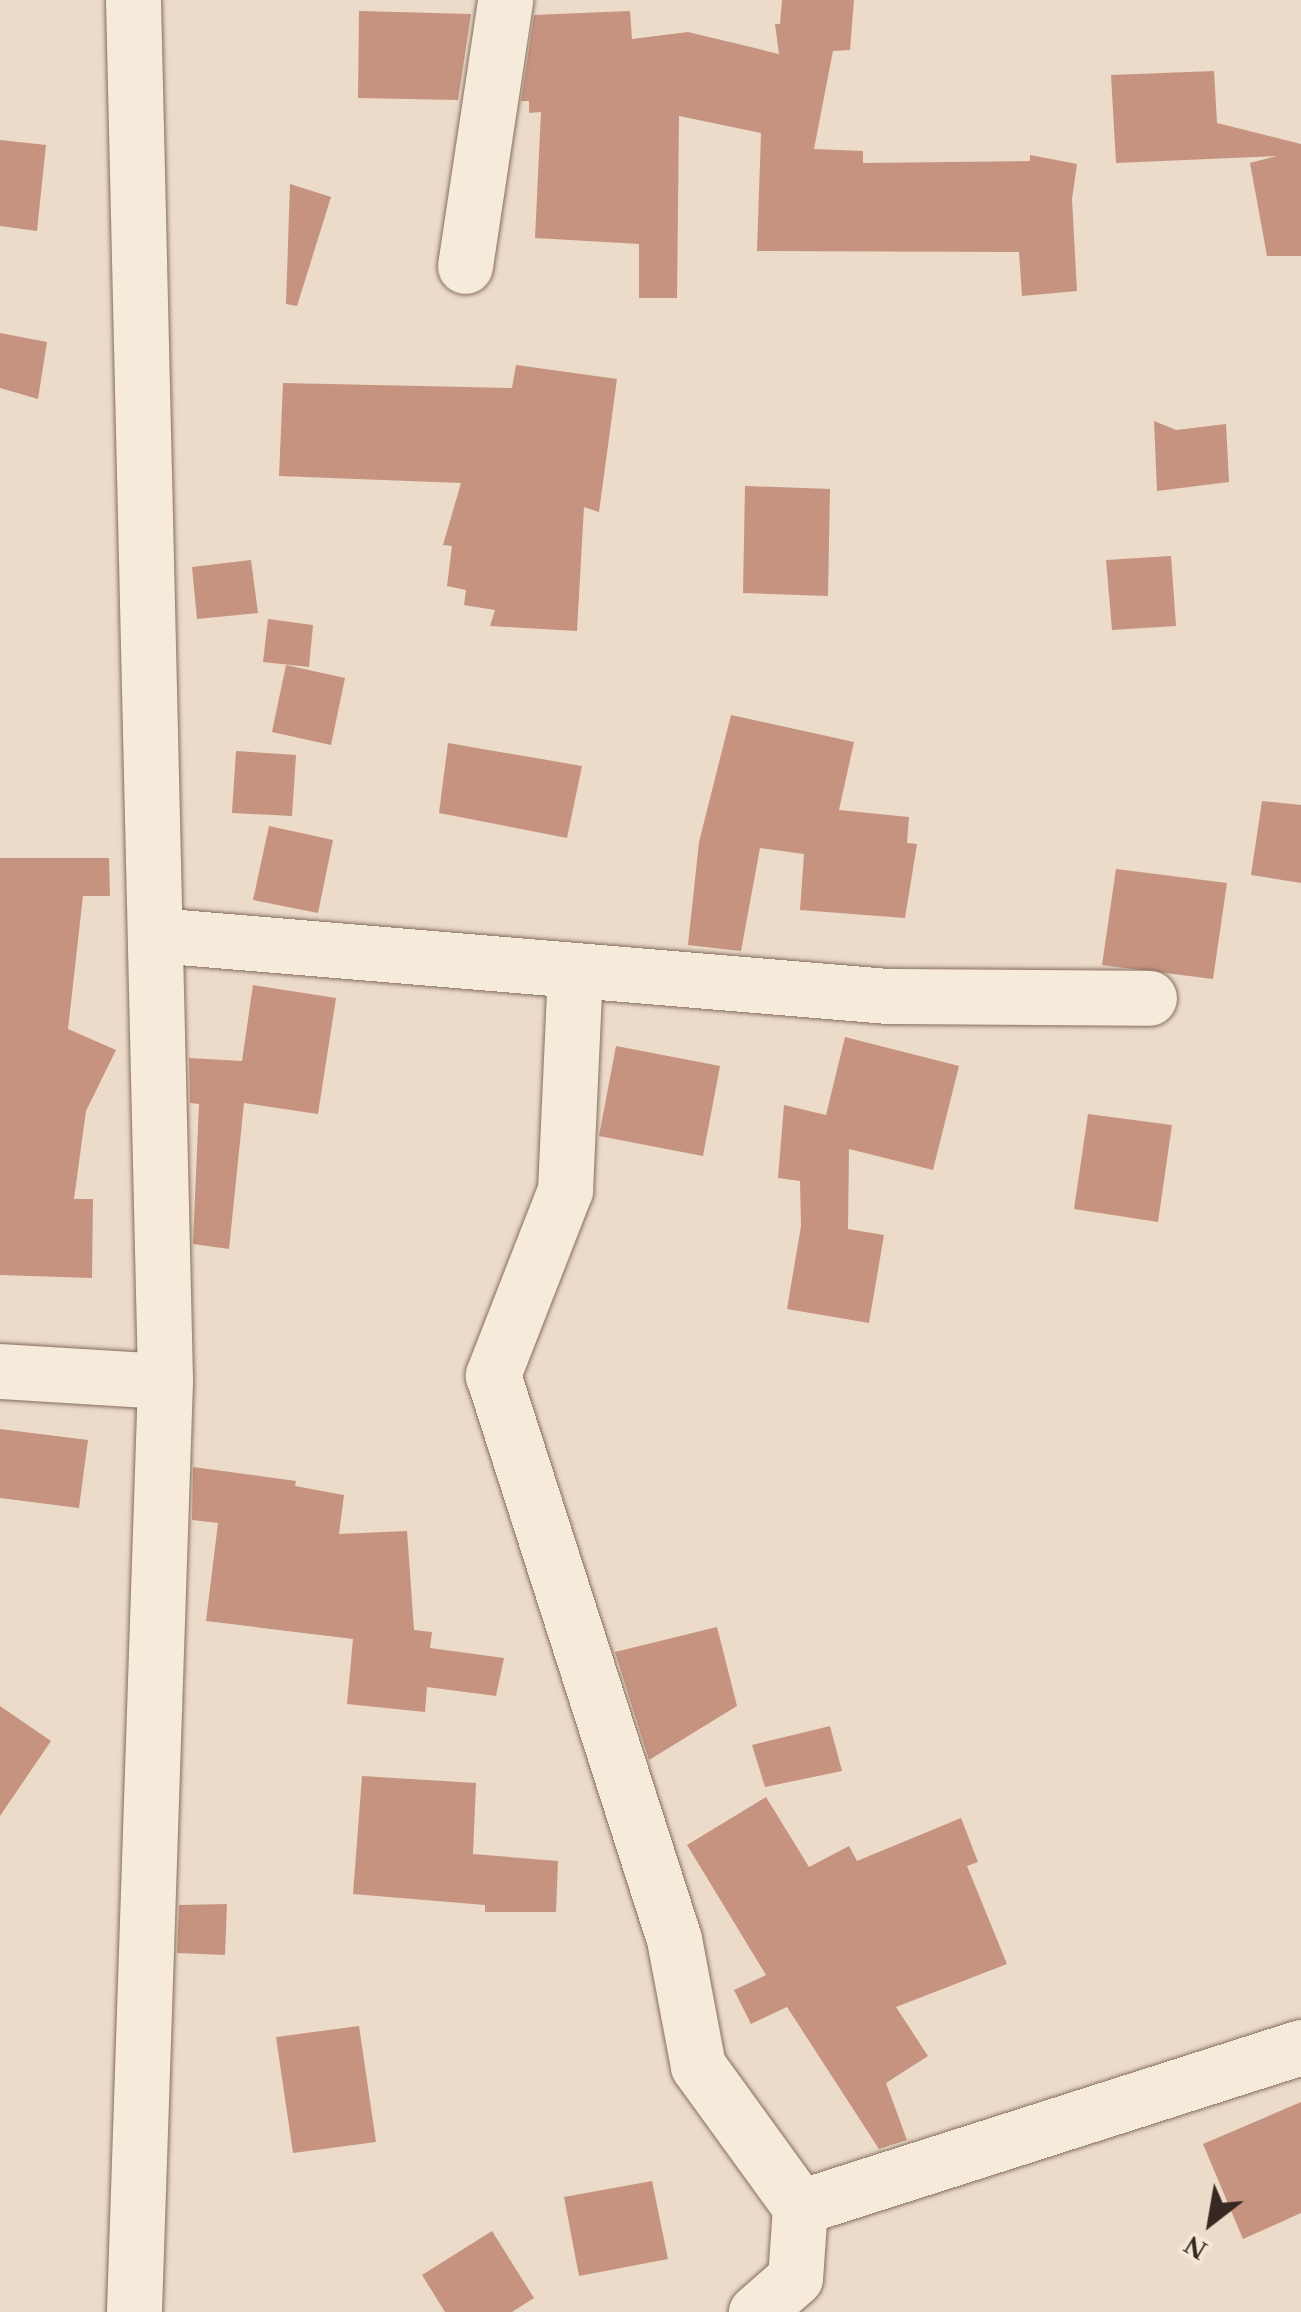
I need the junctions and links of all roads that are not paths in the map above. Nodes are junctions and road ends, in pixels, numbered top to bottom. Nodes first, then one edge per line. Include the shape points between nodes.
1 (133, 0) edge
2 (506, 0) edge
3 (466, 266) dead end
4 (155, 934) junction
5 (574, 970) junction
6 (1149, 998) dead end
7 (0, 1371) edge
8 (165, 1381) junction
9 (1301, 2047) edge
10 (800, 2207) junction
11 (134, 2312) edge
12 (756, 2312) edge

1 - 4 street
2 - 3 street
4 - 5 street
4 - 8 street
5 - 6 street via 888,996
5 - 10 street via 565,1190 493,1376 674,1939 698,2066
7 - 8 street
8 - 11 street
9 - 10 street
10 - 12 street via 795,2278

